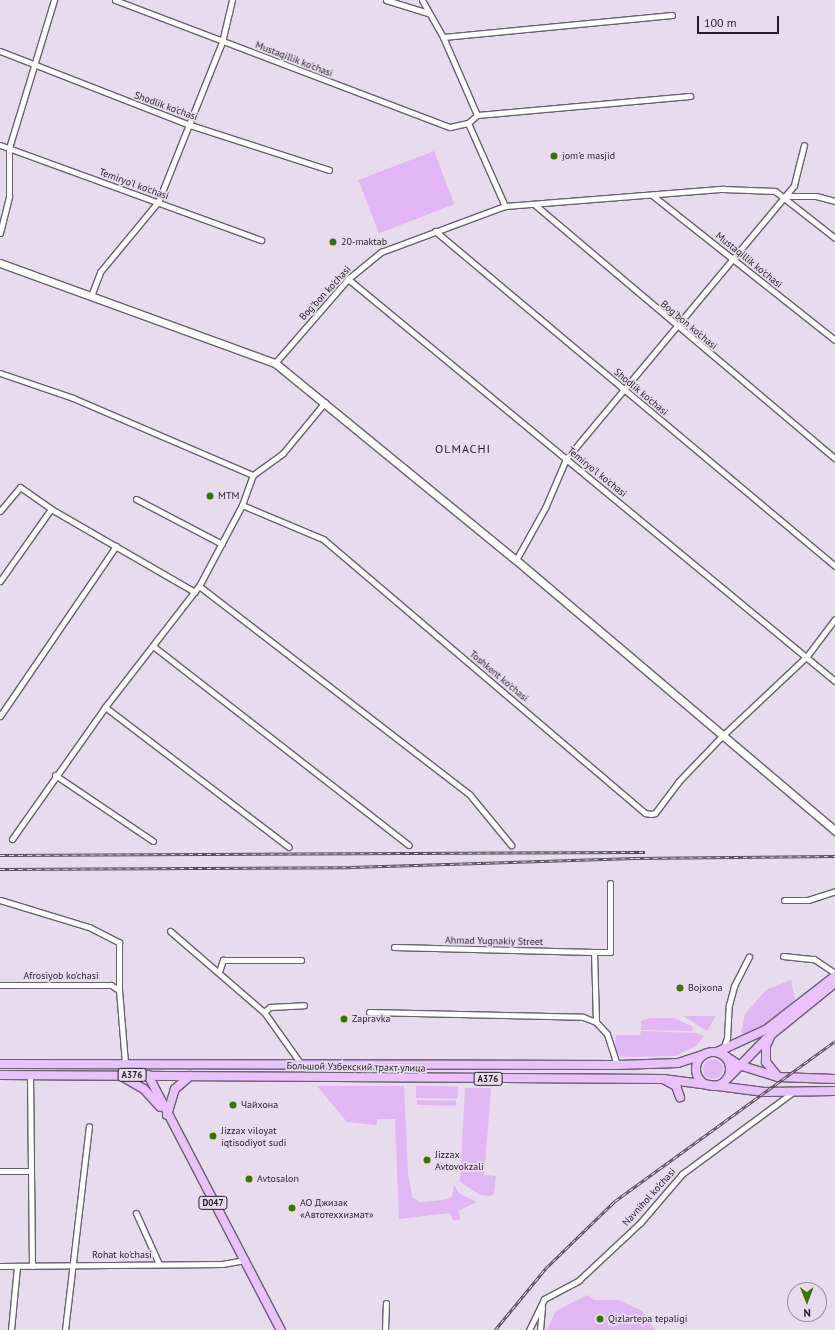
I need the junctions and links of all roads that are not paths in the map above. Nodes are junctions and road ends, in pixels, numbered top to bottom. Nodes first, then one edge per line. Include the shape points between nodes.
1 (54, 0) edge
2 (114, 0) edge
3 (232, 0) edge
4 (386, 0) edge
5 (422, 0) edge
6 (428, 13) junction
7 (672, 15) dead end
8 (443, 37) junction
9 (222, 42) junction
10 (0, 51) edge
11 (33, 65) junction
12 (690, 96) dead end
13 (477, 115) junction
14 (468, 123) junction
15 (190, 125) junction
16 (0, 145) edge
17 (804, 145) dead end
18 (9, 148) junction
19 (329, 170) dead end
20 (652, 195) junction
21 (785, 196) junction
22 (835, 201) edge
23 (158, 202) junction
24 (534, 204) junction
25 (505, 206) junction
26 (435, 230) junction
27 (0, 233) edge
28 (835, 238) edge
29 (261, 240) dead end
30 (732, 258) junction
31 (0, 263) edge
32 (348, 279) junction
33 (91, 296) junction
34 (676, 325) junction
35 (835, 340) edge
36 (275, 363) junction
37 (0, 372) edge
38 (623, 389) junction
39 (325, 402) junction
40 (835, 458) edge
41 (566, 459) junction
42 (253, 474) junction
43 (136, 499) dead end
44 (242, 505) junction
45 (51, 509) junction
46 (0, 511) edge
47 (222, 544) junction
48 (116, 546) junction
49 (516, 560) junction
50 (835, 566) edge
51 (0, 581) edge
52 (199, 586) junction
53 (195, 592) junction
54 (835, 619) edge
55 (153, 646) junction
56 (807, 656) junction
57 (835, 681) edge
58 (105, 707) junction
59 (0, 716) edge
60 (721, 737) junction
61 (55, 775) junction
62 (835, 831) edge
63 (12, 839) dead end
64 (153, 841) dead end
65 (409, 845) dead end
66 (511, 845) dead end
67 (289, 847) dead end
68 (610, 884) dead end
69 (835, 891) edge
70 (0, 900) edge
71 (784, 900) dead end
72 (170, 931) dead end
73 (394, 947) dead end
74 (594, 952) junction
75 (783, 956) dead end
76 (749, 957) dead end
77 (301, 960) dead end
78 (219, 972) junction
79 (835, 974) edge
80 (835, 983) edge
81 (0, 985) edge
82 (119, 990) junction
83 (304, 1005) dead end
84 (264, 1012) junction
85 (369, 1012) dead end
86 (596, 1022) junction
87 (774, 1032) junction
88 (721, 1052) junction
89 (705, 1054) junction
90 (125, 1063) junction
91 (0, 1064) edge
92 (301, 1064) junction
93 (617, 1065) junction
94 (739, 1065) junction
95 (0, 1075) edge
96 (30, 1075) junction
97 (119, 1075) junction
98 (148, 1075) junction
99 (190, 1075) junction
100 (728, 1077) junction
101 (778, 1077) junction
102 (663, 1079) junction
103 (835, 1079) edge
104 (711, 1086) junction
105 (835, 1091) edge
106 (793, 1092) junction
107 (680, 1097) dead end
108 (169, 1118) junction
109 (89, 1126) dead end
110 (0, 1171) edge
111 (30, 1171) junction
112 (136, 1212) dead end
113 (244, 1260) junction
114 (159, 1264) junction
115 (74, 1265) junction
116 (0, 1266) edge
117 (16, 1266) junction
118 (32, 1266) junction
119 (386, 1303) dead end
120 (542, 1304) junction
121 (11, 1330) edge
122 (65, 1330) edge
123 (281, 1330) edge
124 (385, 1330) edge
125 (529, 1330) edge
126 (540, 1330) edge

1 - 11 street
2 - 9 street, Mustaqillik ko'chasi
3 - 9 street
4 - 6 street
5 - 6 street
6 - 8 street
7 - 8 street
8 - 13 street
9 - 14 street, Mustaqillik ko'chasi via 450,127
9 - 15 street
10 - 11 street, Shodlik ko'chasi
11 - 15 street, Shodlik ko'chasi
11 - 18 street
12 - 13 street
13 - 14 street
14 - 25 street
15 - 19 street, Shodlik ko'chasi
15 - 23 street
16 - 18 street, Temiryo'l ko'chasi
17 - 21 street via 794,185
18 - 23 street, Temiryo'l ko'chasi
18 - 27 street via 9,196
20 - 21 street, Bog'bon ko'chasi via 722,189 775,191
20 - 24 street, Bog'bon ko'chasi
20 - 30 street, Mustaqillik ko'chasi
21 - 22 street via 816,196
21 - 28 street
21 - 30 street
23 - 29 street, Temiryo'l ko'chasi
23 - 33 street via 100,272
24 - 25 street, Bog'bon ko'chasi
24 - 34 street, Bog'bon ko'chasi
25 - 26 street, Bog'bon ko'chasi
26 - 32 street, Bog'bon ko'chasi via 381,252
26 - 38 street, Shodlik ko'chasi
30 - 34 street
30 - 35 street, Mustaqillik ko'chasi
31 - 33 street
32 - 36 street, Bog'bon ko'chasi
32 - 41 street, Temiryo'l ko'chasi
33 - 36 street
34 - 38 street
34 - 40 street, Bog'bon ko'chasi
36 - 39 street
37 - 42 street via 73,398
38 - 41 street
38 - 50 street, Shodlik ko'chasi
39 - 42 street via 283,453
39 - 49 street
41 - 49 street via 545,508
41 - 56 street, Temiryo'l ko'chasi
42 - 44 street
43 - 47 street
44 - 47 street
44 - 60 street, Toshkent ko'chasi via 323,539 645,813 655,813 678,782
45 - 46 street via 20,487
45 - 48 street
45 - 51 street
47 - 52 street
48 - 53 street
48 - 59 street
49 - 60 street
52 - 53 street
52 - 66 street via 470,795
53 - 55 street
54 - 56 street, Toshkent ko'chasi
55 - 58 street
55 - 65 street
56 - 57 street, Temiryo'l ko'chasi
56 - 60 street, Toshkent ko'chasi
58 - 61 street
58 - 67 street
60 - 62 street
61 - 63 street
61 - 64 street
68 - 74 street, Ahmad Yugnakiy Street via 610,952
69 - 71 street via 808,900
70 - 82 street via 89,927 119,942
72 - 78 street
73 - 74 street, Ahmad Yugnakiy Street
74 - 86 street
75 - 79 street via 814,959
76 - 88 street via 734,986 729,1005 727,1038
77 - 78 street via 224,960
78 - 84 street
79 - 88 main road via 767,1029
80 - 87 main road
81 - 82 street, Afrosiyob ko'chasi via 111,984
82 - 90 street
83 - 84 street via 270,1007
84 - 92 street
85 - 86 street via 583,1017
86 - 93 street via 607,1034
87 - 94 main road
87 - 101 main road via 766,1046 766,1057 768,1065
88 - 89 main road
88 - 94 main road
88 - 100 main road via 730,1067
89 - 93 main road, Большой Узбекский тракт улица via 678,1063
89 - 104 main road via 698,1062 696,1072 702,1082
90 - 91 main road, Большой Узбекский тракт улица
90 - 92 main road, Большой Узбекский тракт улица
92 - 93 main road, Большой Узбекский тракт улица
94 - 100 main road
94 - 101 main road
95 - 96 main road, Большой Узбекский тракт улица / A376
96 - 97 main road, Большой Узбекский тракт улица / A376
96 - 111 street
97 - 98 main road, Большой Узбекский тракт улица / A376
97 - 108 main road, D047 via 144,1089
98 - 99 main road, Большой Узбекский тракт улица / A376
98 - 108 main road, D047
99 - 102 main road, Большой Узбекский тракт улица / A376
99 - 108 main road via 176,1089
100 - 104 main road via 719,1085
101 - 103 main road
102 - 104 main road, Большой Узбекский тракт улица / A376
102 - 107 main road via 676,1086
104 - 106 main road via 764,1092
105 - 106 main road
106 - 120 street, Navnihol ko'chasi via 682,1174 640,1222 585,1275 544,1299
108 - 113 main road, D047
109 - 115 street
110 - 111 street
111 - 118 street
112 - 114 street
113 - 114 street, Rohat ko'chasi via 222,1264
113 - 123 main road, D047
114 - 115 street, Rohat ko'chasi
115 - 118 street, Rohat ko'chasi
115 - 122 street
116 - 117 street, Rohat ko'chasi
117 - 118 street, Rohat ko'chasi
117 - 121 street
119 - 124 street
120 - 125 street, Navnihol ko'chasi
120 - 126 street

